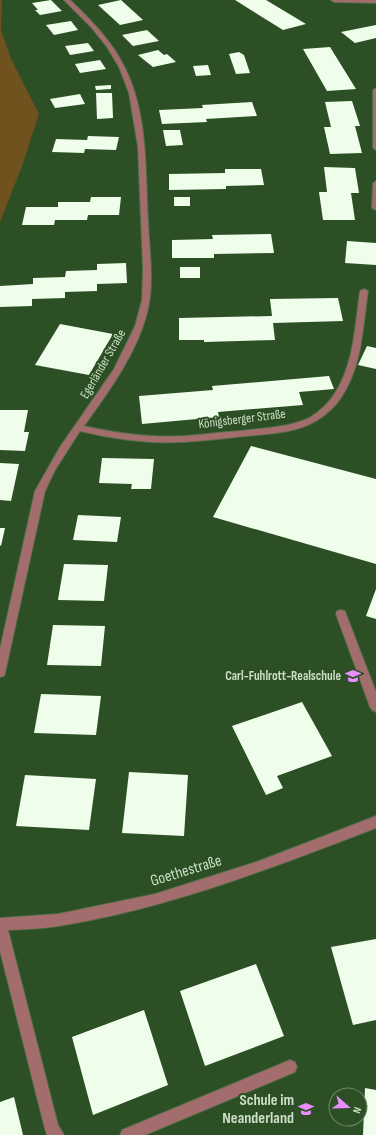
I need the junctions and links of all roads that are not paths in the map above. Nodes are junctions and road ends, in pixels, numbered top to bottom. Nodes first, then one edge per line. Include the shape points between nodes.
1 (67, 0) edge
2 (334, 0) edge
3 (376, 1) edge
4 (376, 90) edge
5 (376, 148) edge
6 (376, 183) edge
7 (376, 208) edge
8 (364, 291) dead end
9 (79, 428) junction
10 (341, 614) dead end
11 (0, 673) edge
12 (376, 707) edge
13 (376, 822) edge
14 (0, 924) edge
15 (290, 1067) dead end
16 (57, 1135) edge
17 (128, 1135) edge

1 - 9 street, Egerländer Straße via 91,23 122,65 128,80 134,102 140,151 147,265 146,301 139,326 115,374
2 - 3 street
4 - 5 street
6 - 7 street
8 - 9 street, Königsberger Straße via 348,378 338,397 313,419 278,430 182,439 130,437
9 - 11 street, Egerländer Straße via 48,472 40,491
10 - 12 street
13 - 14 street, Goethestraße via 259,867 155,900 58,920
14 - 16 street, Goethestraße via 52,1129
15 - 17 street

